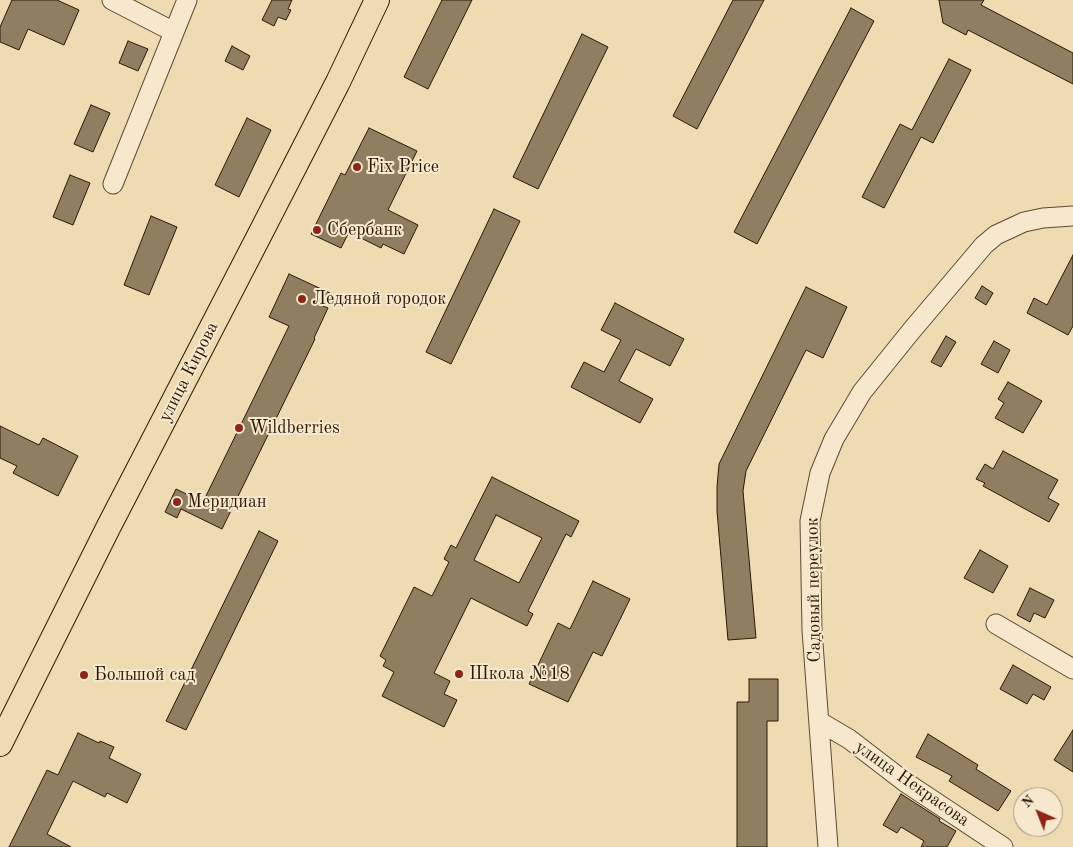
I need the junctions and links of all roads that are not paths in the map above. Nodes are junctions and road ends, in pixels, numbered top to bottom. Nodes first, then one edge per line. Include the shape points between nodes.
1 (112, 0) edge
2 (187, 0) edge
3 (378, 0) edge
4 (174, 32) junction
5 (113, 184) dead end
6 (1073, 216) edge
7 (996, 624) dead end
8 (1073, 669) edge
9 (820, 722) junction
10 (0, 744) edge
11 (828, 847) edge
12 (1003, 847) edge

1 - 4 street
2 - 4 street
3 - 10 main road, улица Кирова
4 - 5 street
6 - 9 street, Садовый переулок via 1024,222 984,245 879,370 834,439 820,473 810,521 812,630
7 - 8 street
9 - 11 street, Садовый переулок
9 - 12 street, улица Некрасова

